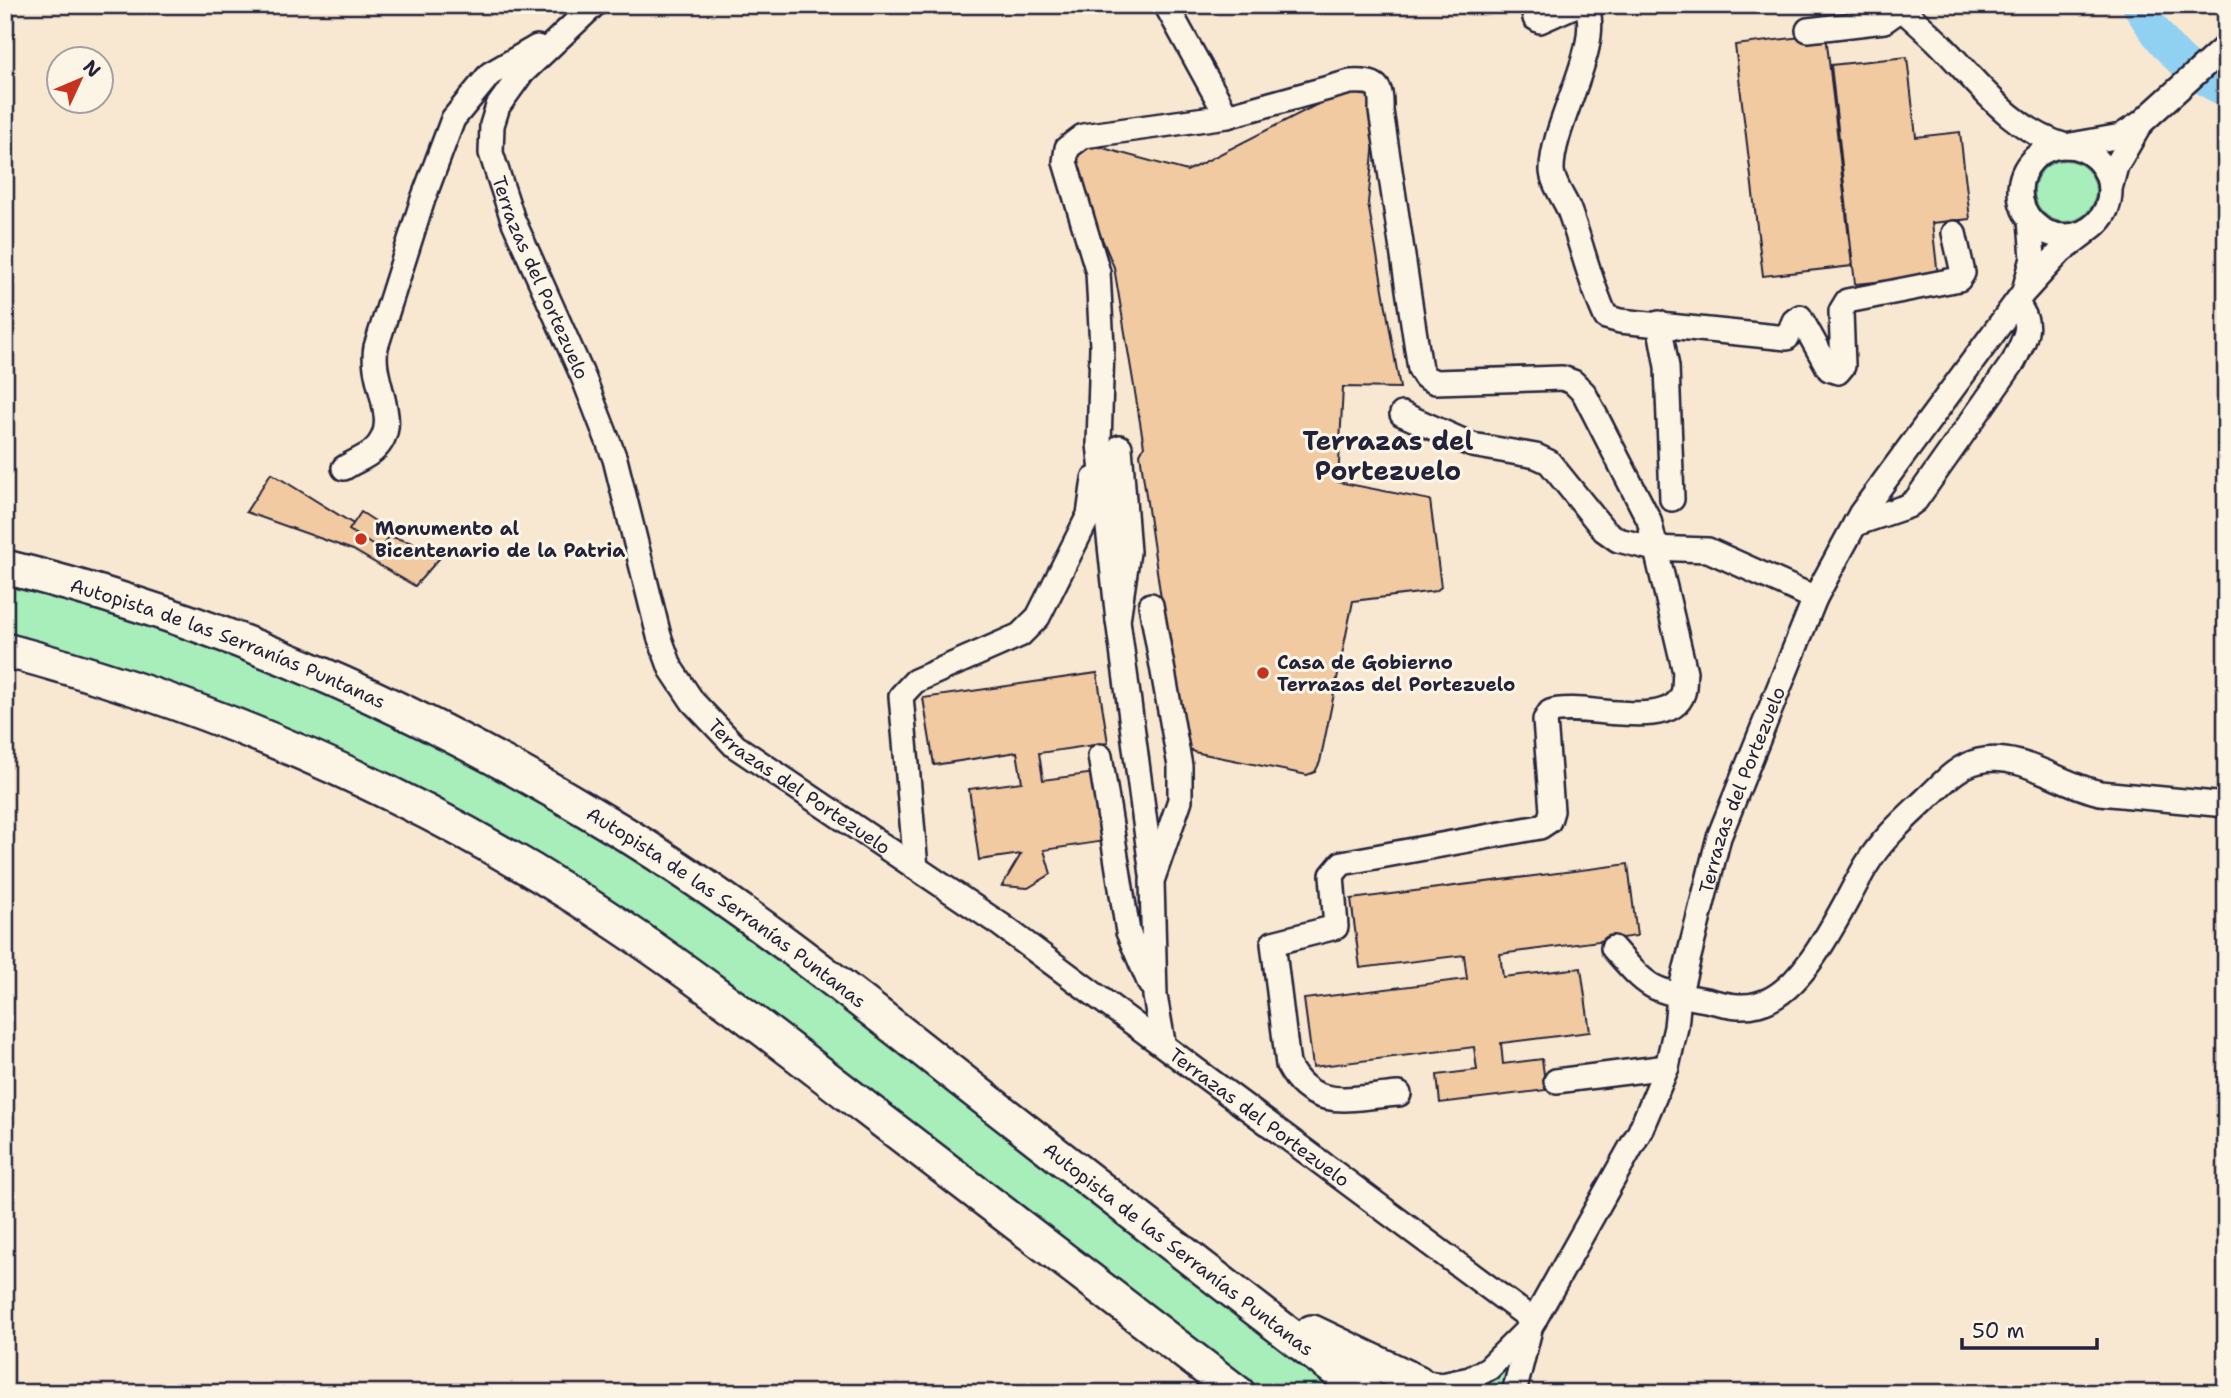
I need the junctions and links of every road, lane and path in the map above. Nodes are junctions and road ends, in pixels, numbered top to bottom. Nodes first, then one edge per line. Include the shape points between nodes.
1 (594, 5) edge
2 (1166, 5) edge
3 (1533, 5) edge
4 (1576, 5) edge
5 (1586, 5) edge
6 (1899, 7) edge
7 (566, 30) junction
8 (1808, 30) dead end
9 (2226, 46) edge
10 (1227, 116) junction
11 (2013, 121) junction
12 (2141, 122) junction
13 (2069, 146) junction
14 (2022, 176) junction
15 (2111, 185) junction
16 (2030, 220) junction
17 (2086, 232) junction
18 (1954, 233) dead end
19 (2020, 298) junction
20 (1659, 323) junction
21 (1402, 414) dead end
22 (1110, 445) junction
23 (344, 468) dead end
24 (1672, 499) dead end
25 (1855, 524) junction
26 (1656, 548) junction
27 (5, 567) edge
28 (1815, 598) junction
29 (1151, 605) dead end
30 (5, 650) edge
31 (1100, 756) dead end
32 (2226, 806) edge
33 (916, 868) junction
34 (1152, 881) junction
35 (1613, 948) dead end
36 (1155, 996) junction
37 (1679, 996) junction
38 (1163, 1042) junction
39 (1667, 1067) junction
40 (1556, 1081) dead end
41 (1399, 1094) dead end
42 (1222, 1284) junction
43 (1533, 1324) junction
44 (1162, 1335) junction
45 (1416, 1388) edge
46 (1216, 1393) edge
47 (1238, 1393) edge
48 (1366, 1393) edge
49 (1514, 1393) edge

1 - 7 street, Terrazas del Portezuelo
2 - 10 street
3 - 4 street via 1540,21
5 - 20 street via 1589,34 1585,54 1553,150 1552,174 1606,317
6 - 8 street via 1884,21
6 - 11 street
7 - 23 street via 490,74 453,119 376,347 373,363 388,419 385,436 373,451
7 - 33 street, Terrazas del Portezuelo via 521,74 498,106 491,153 513,219 615,459 641,571 671,669 693,702 735,746
9 - 12 street, Terrazas del Portezuelo
10 - 22 street via 1083,136 1067,148 1065,162 1098,272
10 - 26 street via 1350,82 1377,86 1420,369 1435,382 1562,378 1573,382 1584,393 1649,520
11 - 13 street via 2031,133
11 - 14 street, Terrazas del Portezuelo
12 - 13 street, Terrazas del Portezuelo via 2121,135
12 - 15 street, Terrazas del Portezuelo via 2116,166
13 - 14 street, Terrazas del Portezuelo via 2041,152
13 - 15 street via 2086,150 2099,160
14 - 16 street, Terrazas del Portezuelo via 2022,207
15 - 17 street, Terrazas del Portezuelo via 2106,212
16 - 17 street via 2057,236
16 - 19 street, Terrazas del Portezuelo via 2033,258
17 - 19 street, Terrazas del Portezuelo via 2061,251
18 - 20 street via 1963,274 1959,279 1847,302 1841,310 1843,366 1838,372 1829,369 1800,317 1787,338
19 - 25 street, Terrazas del Portezuelo
19 - 25 street via 2028,322 2014,361 1916,500
20 - 24 street via 1667,367
21 - 26 street via 1472,445 1549,462 1604,530 1618,540
22 - 33 street via 1089,515 1038,617 1020,635 915,681 901,696
22 - 34 street via 1128,552 1118,620
25 - 28 street, Terrazas del Portezuelo
26 - 28 street via 1708,550
26 - 41 street via 1685,672 1683,694 1677,702 1651,714 1562,708 1550,712 1545,720 1549,821 1540,827 1342,863 1332,875 1336,927 1273,943 1288,1065 1296,1081 1324,1099
27 - 42 highway, Autopista de las Serranías Puntanas via 167,614 291,661 452,736 619,830 794,949
28 - 37 street, Terrazas del Portezuelo via 1719,837
29 - 34 street via 1180,766 1180,800
30 - 44 highway via 124,685 282,743 433,817 569,893 707,986
31 - 36 street via 1128,932
32 - 37 street via 2100,793 2014,761 1978,761 1952,774 1874,854 1813,959 1781,992 1748,1006
33 - 38 street, Terrazas del Portezuelo
34 - 36 street
35 - 37 street via 1644,983
36 - 38 street
37 - 39 street, Terrazas del Portezuelo
38 - 43 street, Terrazas del Portezuelo
39 - 40 street
39 - 43 street, Terrazas del Portezuelo via 1640,1131
42 - 45 highway
42 - 48 highway, Autopista de las Serranías Puntanas
43 - 45 street, Terrazas del Portezuelo via 1489,1368 1470,1380
43 - 49 street, Terrazas del Portezuelo
44 - 46 highway
44 - 47 highway

